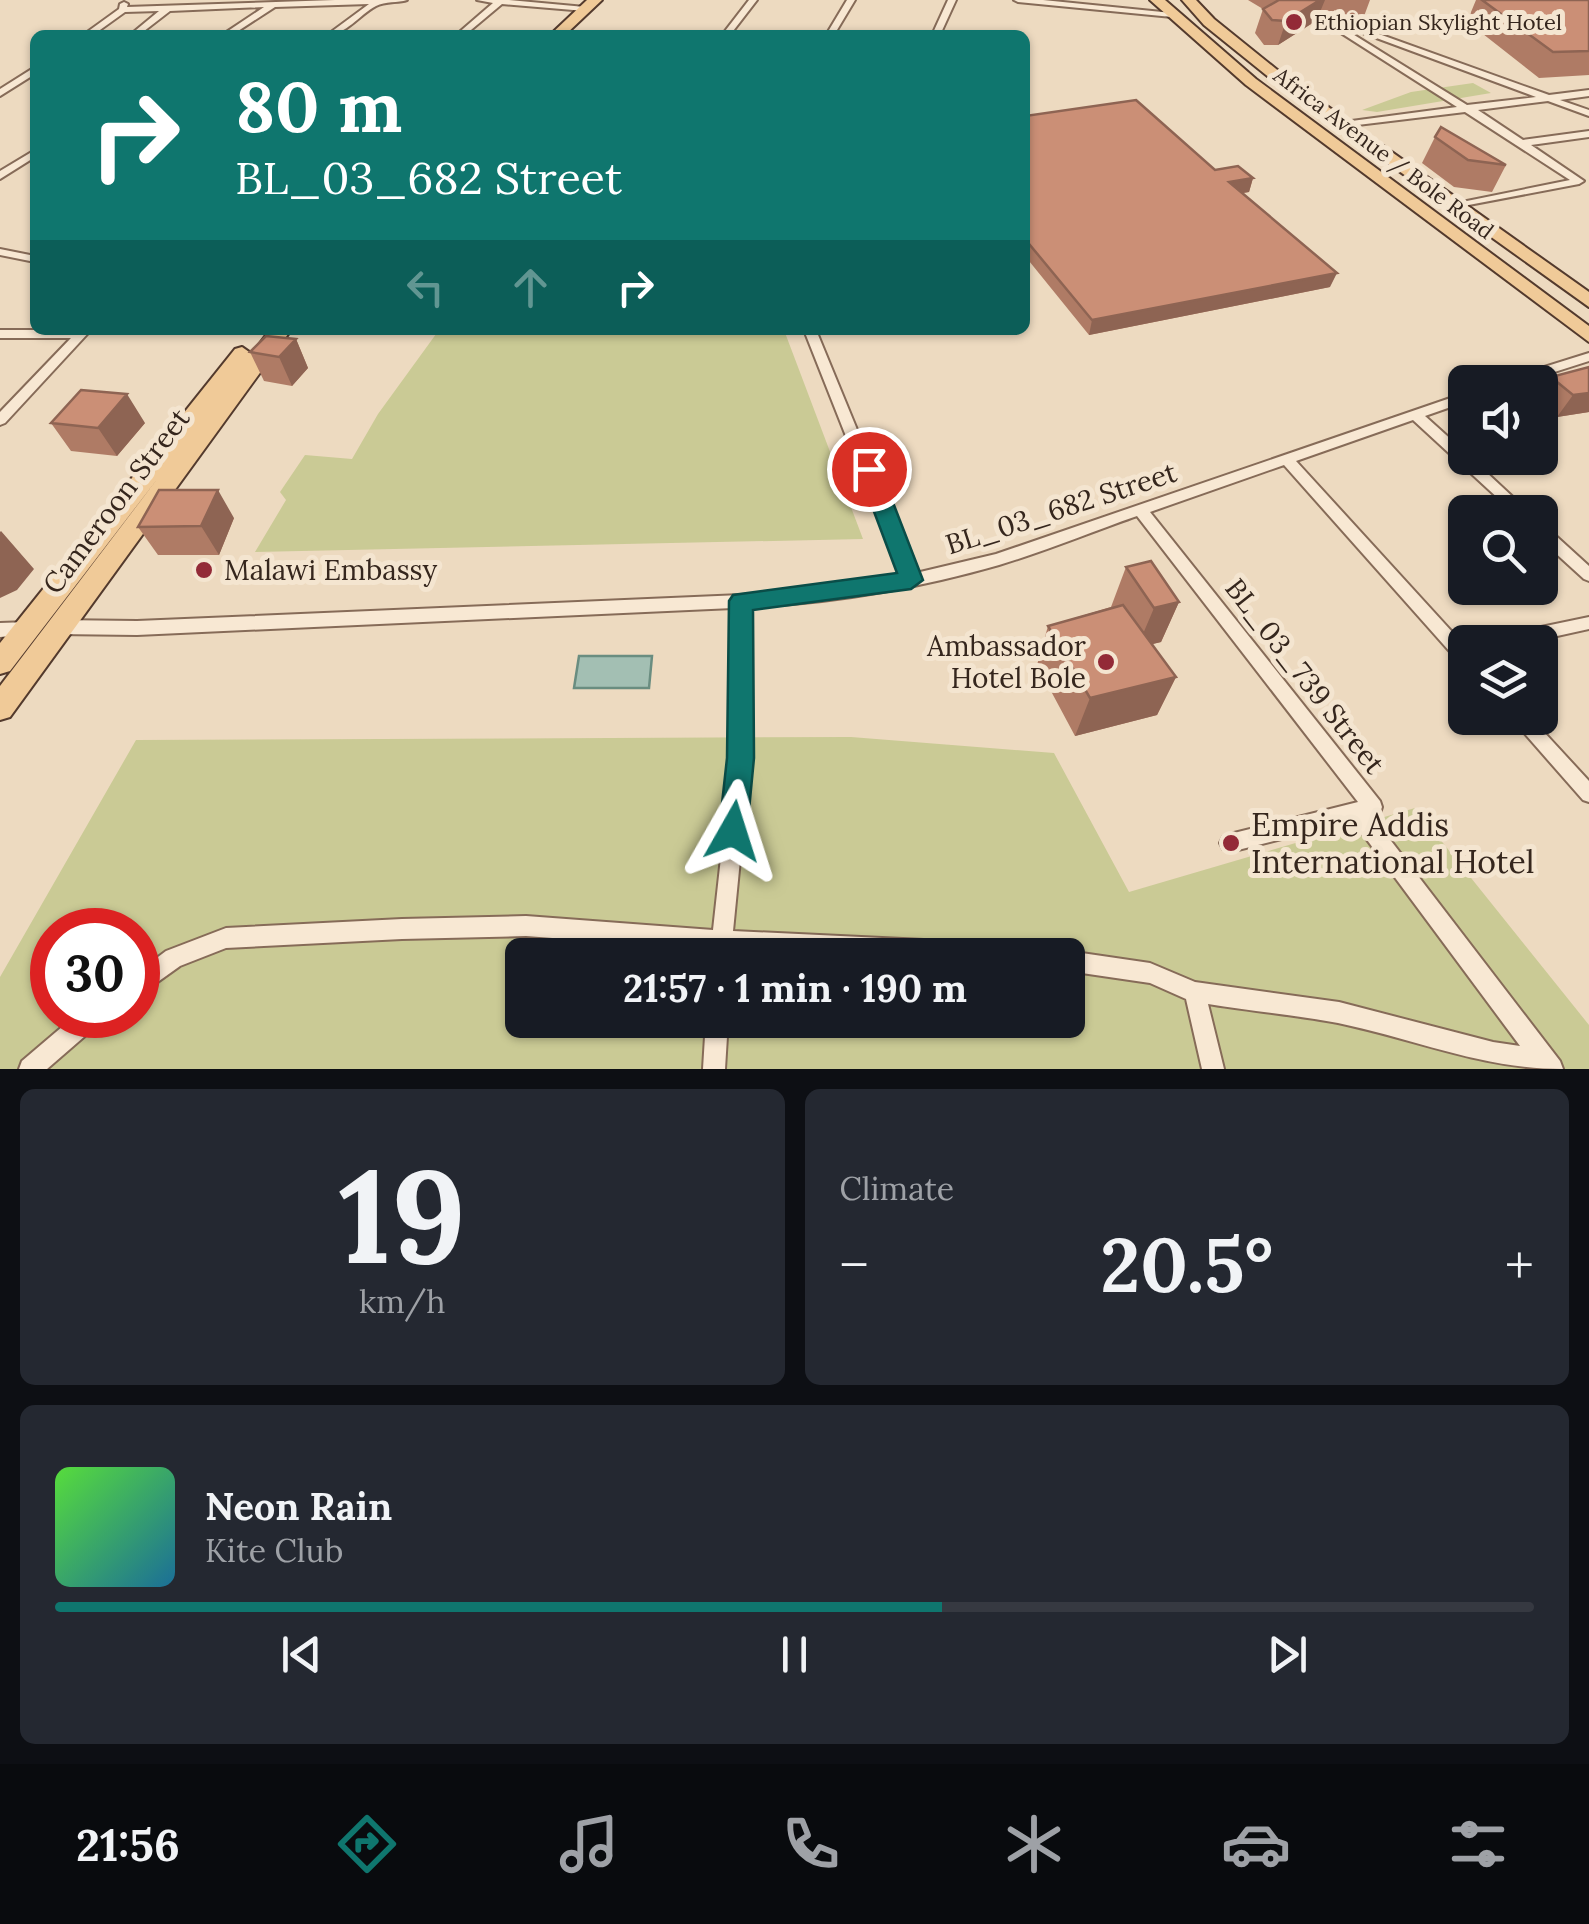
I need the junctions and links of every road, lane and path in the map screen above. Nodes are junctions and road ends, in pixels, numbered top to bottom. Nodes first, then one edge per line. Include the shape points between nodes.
1 (377, 0) edge
2 (403, 0) edge
3 (481, 0) edge
4 (612, 0) edge
5 (753, 0) edge
6 (851, 0) edge
7 (952, 0) edge
8 (1018, 0) edge
9 (1157, 0) edge
10 (1189, 0) edge
11 (501, 1) edge
12 (275, 4) junction
13 (124, 5) edge
14 (590, 5) edge
15 (168, 8) junction
16 (1172, 16) junction
17 (1322, 17) junction
18 (93, 30) edge
19 (140, 30) edge
20 (234, 30) edge
21 (338, 30) edge
22 (466, 30) edge
23 (562, 30) edge
24 (581, 30) edge
25 (730, 30) edge
26 (833, 30) edge
27 (938, 30) edge
28 (30, 73) edge
29 (0, 93) edge
30 (1589, 94) edge
31 (1468, 108) junction
32 (1589, 113) edge
33 (1344, 126) junction
34 (1589, 134) edge
35 (1522, 143) junction
36 (30, 156) edge
37 (6, 166) edge
38 (0, 176) edge
39 (1579, 181) junction
40 (1589, 190) edge
41 (1456, 206) junction
42 (0, 252) edge
43 (30, 258) edge
44 (1589, 300) edge
45 (30, 333) edge
46 (0, 334) edge
47 (80, 335) edge
48 (256, 335) edge
49 (278, 335) edge
50 (812, 335) edge
51 (1589, 336) edge
52 (1589, 357) edge
53 (1558, 367) edge
54 (1448, 403) edge
55 (1415, 414) junction
56 (2, 415) edge
57 (1286, 458) junction
58 (1503, 495) edge
59 (1141, 511) junction
60 (1558, 547) edge
61 (1589, 575) edge
62 (911, 580) junction
63 (741, 601) junction
64 (1589, 623) edge
65 (60, 626) junction
66 (12, 630) edge
67 (1558, 630) edge
68 (1448, 635) edge
69 (0, 662) edge
70 (0, 708) edge
71 (1535, 735) edge
72 (1589, 794) edge
73 (1358, 811) junction
74 (1230, 843) dead end
75 (632, 938) edge
76 (722, 938) edge
77 (1085, 963) edge
78 (160, 968) edge
79 (1196, 992) junction
80 (66, 1038) edge
81 (716, 1038) edge
82 (1548, 1064) edge
83 (30, 1069) edge
84 (714, 1069) edge
85 (1213, 1069) edge

1 - 2 street
1 - 12 street
1 - 21 street
3 - 11 street
4 - 24 main road
5 - 25 street
6 - 26 street
7 - 27 street
8 - 16 street
9 - 16 main road, Africa Avenue / Bole Road
10 - 33 main road, Africa Avenue / Bole Road
11 - 14 street
11 - 22 street
12 - 15 street
12 - 20 street
13 - 15 street
13 - 18 street
14 - 23 main road
15 - 19 street
16 - 51 main road, Africa Avenue / Bole Road
17 - 32 street
17 - 39 street
17 - 40 street
28 - 29 street
30 - 31 street
31 - 33 street
31 - 35 street
33 - 41 main road, Africa Avenue / Bole Road
34 - 35 street
35 - 39 street
36 - 37 street
37 - 38 street
39 - 41 street
41 - 44 main road, Africa Avenue / Bole Road
42 - 43 street
45 - 46 street
47 - 56 street
48 - 66 main road, Cameroon Street
49 - 65 main road, Cameroon Street
50 - 62 street
52 - 53 street
54 - 55 street, BL_03_682 Street
55 - 57 street, BL_03_682 Street
55 - 58 street
57 - 59 street, BL_03_682 Street
57 - 68 street
59 - 62 street, BL_03_682 Street
59 - 73 street, BL_03_739 Street via 1372,807
60 - 61 street
62 - 63 street, BL_03_682 Street
63 - 65 street, BL_03_682 Street
63 - 76 street via 741,758
64 - 67 street
65 - 66 street, BL_03_682 Street
65 - 70 main road, Cameroon Street
66 - 69 main road, Cameroon Street
71 - 72 street
73 - 74 street, BL_03_739 Street
73 - 82 street
75 - 78 street via 526,926 226,938
77 - 79 street via 1150,973
79 - 82 street via 1338,1013
79 - 85 street
80 - 83 street
81 - 84 street

